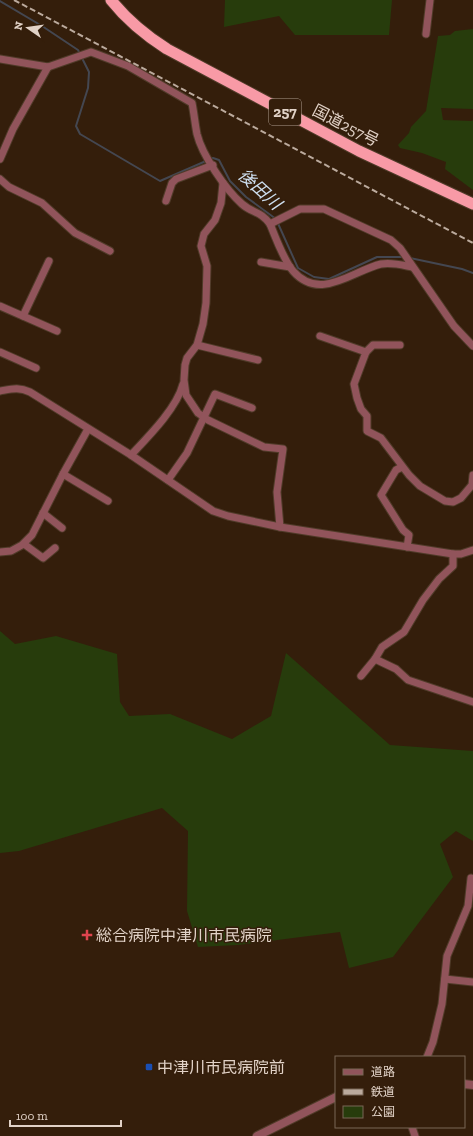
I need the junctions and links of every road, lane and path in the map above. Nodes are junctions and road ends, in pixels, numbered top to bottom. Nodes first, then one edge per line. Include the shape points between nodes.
1 (111, 0) edge
2 (430, 0) edge
3 (426, 34) dead end
4 (0, 59) edge
5 (48, 67) junction
6 (0, 159) edge
7 (212, 164) junction
8 (0, 179) edge
9 (223, 183) junction
10 (166, 201) dead end
11 (473, 204) edge
12 (271, 223) junction
13 (110, 251) dead end
14 (49, 261) dead end
15 (261, 262) dead end
16 (411, 265) junction
17 (290, 267) junction
18 (0, 306) edge
19 (23, 316) junction
20 (57, 331) dead end
21 (320, 336) dead end
22 (197, 345) junction
23 (400, 345) dead end
24 (473, 346) edge
25 (0, 352) edge
26 (366, 352) junction
27 (258, 360) dead end
28 (36, 368) dead end
29 (184, 380) junction
30 (0, 391) edge
31 (252, 408) dead end
32 (204, 417) junction
33 (88, 429) junction
34 (131, 455) junction
35 (402, 467) junction
36 (63, 474) junction
37 (473, 475) edge
38 (168, 480) junction
39 (108, 501) dead end
40 (43, 513) junction
41 (280, 527) junction
42 (62, 528) dead end
43 (24, 544) junction
44 (407, 547) junction
45 (55, 548) dead end
46 (473, 550) edge
47 (0, 552) edge
48 (453, 554) junction
49 (375, 659) junction
50 (361, 676) dead end
51 (473, 702) edge
52 (471, 878) dead end
53 (445, 979) junction
54 (473, 982) edge
55 (427, 1056) edge
56 (335, 1097) edge
57 (257, 1136) edge

1 - 11 highway, 国道257号 / 257 via 132,24 167,49 359,151
2 - 3 street
4 - 5 street
5 - 6 street via 13,129
5 - 7 street via 92,52 128,66 192,103 197,135
7 - 9 street
7 - 10 street via 176,179
8 - 13 street via 9,187 42,203 75,233
9 - 12 street via 243,204
9 - 22 street via 221,202 215,220 204,234 201,246 207,266 203,324
12 - 16 street via 300,209 324,210 391,240
12 - 17 street
14 - 19 street
15 - 17 street
16 - 17 street via 381,264 324,285 305,280
16 - 24 street via 454,326
18 - 19 street
19 - 20 street
21 - 26 street
22 - 27 street
22 - 29 street via 187,358
23 - 26 street via 373,345
25 - 28 street
26 - 35 street via 354,384 361,409 367,416 367,431 381,438
29 - 32 street via 186,395 198,413
29 - 34 street via 181,392 174,403
30 - 33 street via 21,388
31 - 32 street via 215,394
32 - 38 street via 187,453
32 - 41 street via 264,447 282,448 277,492
33 - 34 street
33 - 36 street
34 - 38 street
35 - 37 street via 420,486 445,501 453,502 461,498 472,485
35 - 44 street via 396,470 381,495 408,535
36 - 39 street
36 - 40 street
38 - 41 street via 213,511
40 - 42 street
40 - 43 street via 32,535
41 - 44 street
43 - 45 street via 43,558
43 - 47 street via 11,551
44 - 48 street
46 - 48 street
48 - 49 street via 453,566 423,600 404,632 382,647
49 - 50 street
49 - 51 street via 396,669 408,680
52 - 53 street via 468,906 447,956
53 - 54 street
53 - 55 street via 442,1004
56 - 57 street

